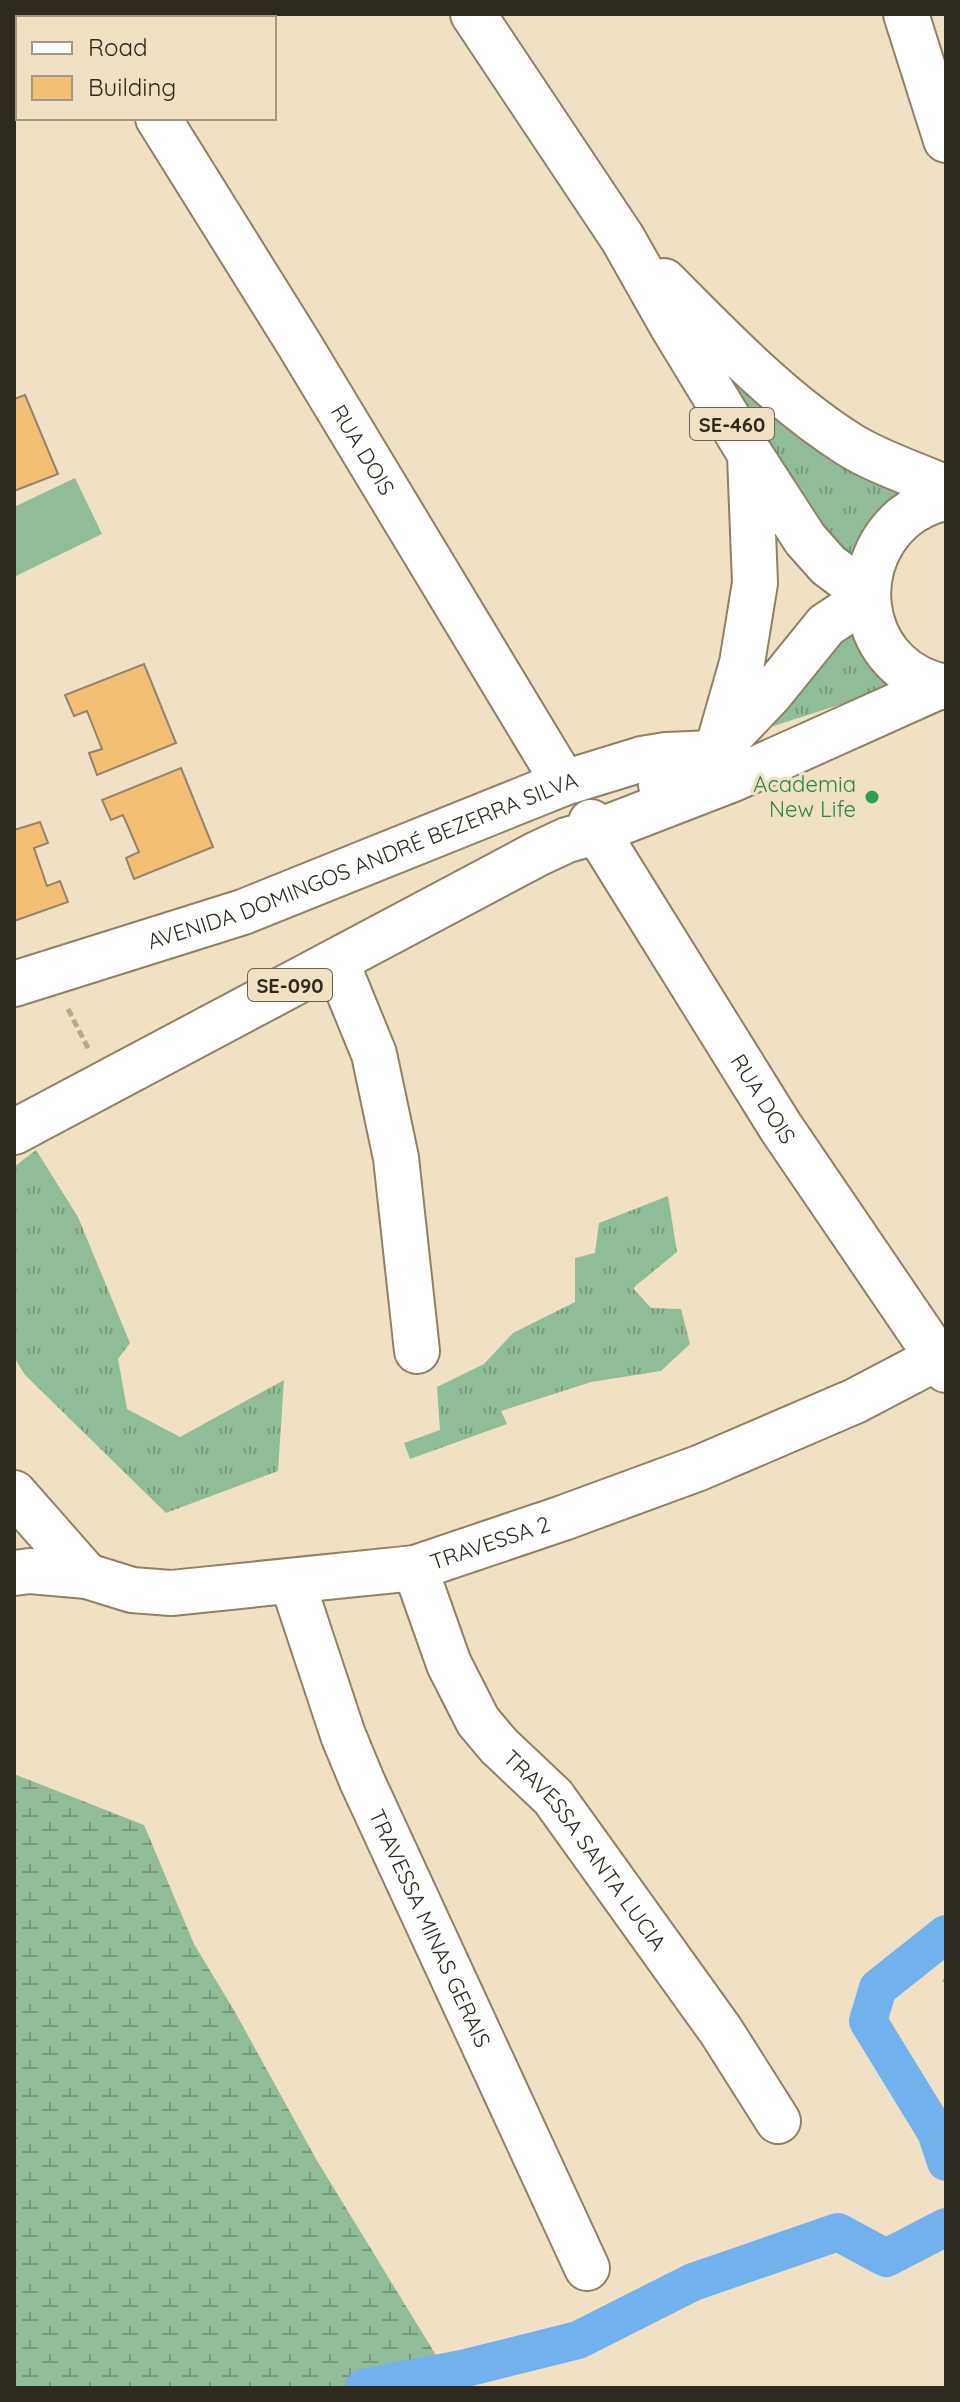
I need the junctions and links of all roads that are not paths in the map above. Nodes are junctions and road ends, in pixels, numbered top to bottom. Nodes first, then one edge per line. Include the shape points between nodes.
1 (473, 14) edge
2 (906, 14) edge
3 (159, 120) edge
4 (946, 140) edge
5 (623, 239) junction
6 (750, 454) junction
7 (946, 488) edge
8 (946, 498) edge
9 (867, 590) junction
10 (943, 686) edge
11 (716, 751) junction
12 (564, 783) junction
13 (585, 831) junction
14 (336, 961) junction
15 (31, 978) edge
16 (14, 1132) edge
17 (417, 1351) dead end
18 (941, 1364) edge
19 (14, 1493) edge
20 (415, 1568) junction
21 (14, 1573) edge
22 (87, 1576) junction
23 (292, 1581) junction
24 (778, 2121) dead end
25 (587, 2268) dead end

1 - 5 street, SE-460
2 - 4 street
3 - 12 street, RUA DOIS
5 - 6 street, SE-460
5 - 7 street, SE-460 via 738,354 827,430
6 - 9 street, SE-460 via 805,539 828,565
6 - 11 street via 755,583 742,663
8 - 9 street via 910,512 889,531 874,555
9 - 10 street via 872,622 897,663
9 - 11 street, SE-090 via 826,625
10 - 13 street, SE-090 via 733,779
11 - 12 street, AVENIDA DOMINGOS ANDRÉ BEZERRA SILVA via 642,759
11 - 13 street, SE-090
12 - 15 street, AVENIDA DOMINGOS ANDRÉ BEZERRA SILVA via 243,912
13 - 14 street, SE-090
13 - 18 street, RUA DOIS
14 - 16 street, SE-090
14 - 17 street via 374,1054 394,1145
18 - 20 street, TRAVESSA 2 via 655,1486
19 - 22 street
20 - 23 street, TRAVESSA 2
20 - 24 street, TRAVESSA SANTA LUCIA via 449,1664 478,1721 553,1797 721,2031
21 - 22 street, TRAVESSA 2
22 - 23 street, TRAVESSA 2 via 148,1592
23 - 25 street, TRAVESSA MINAS GERAIS via 362,1781

